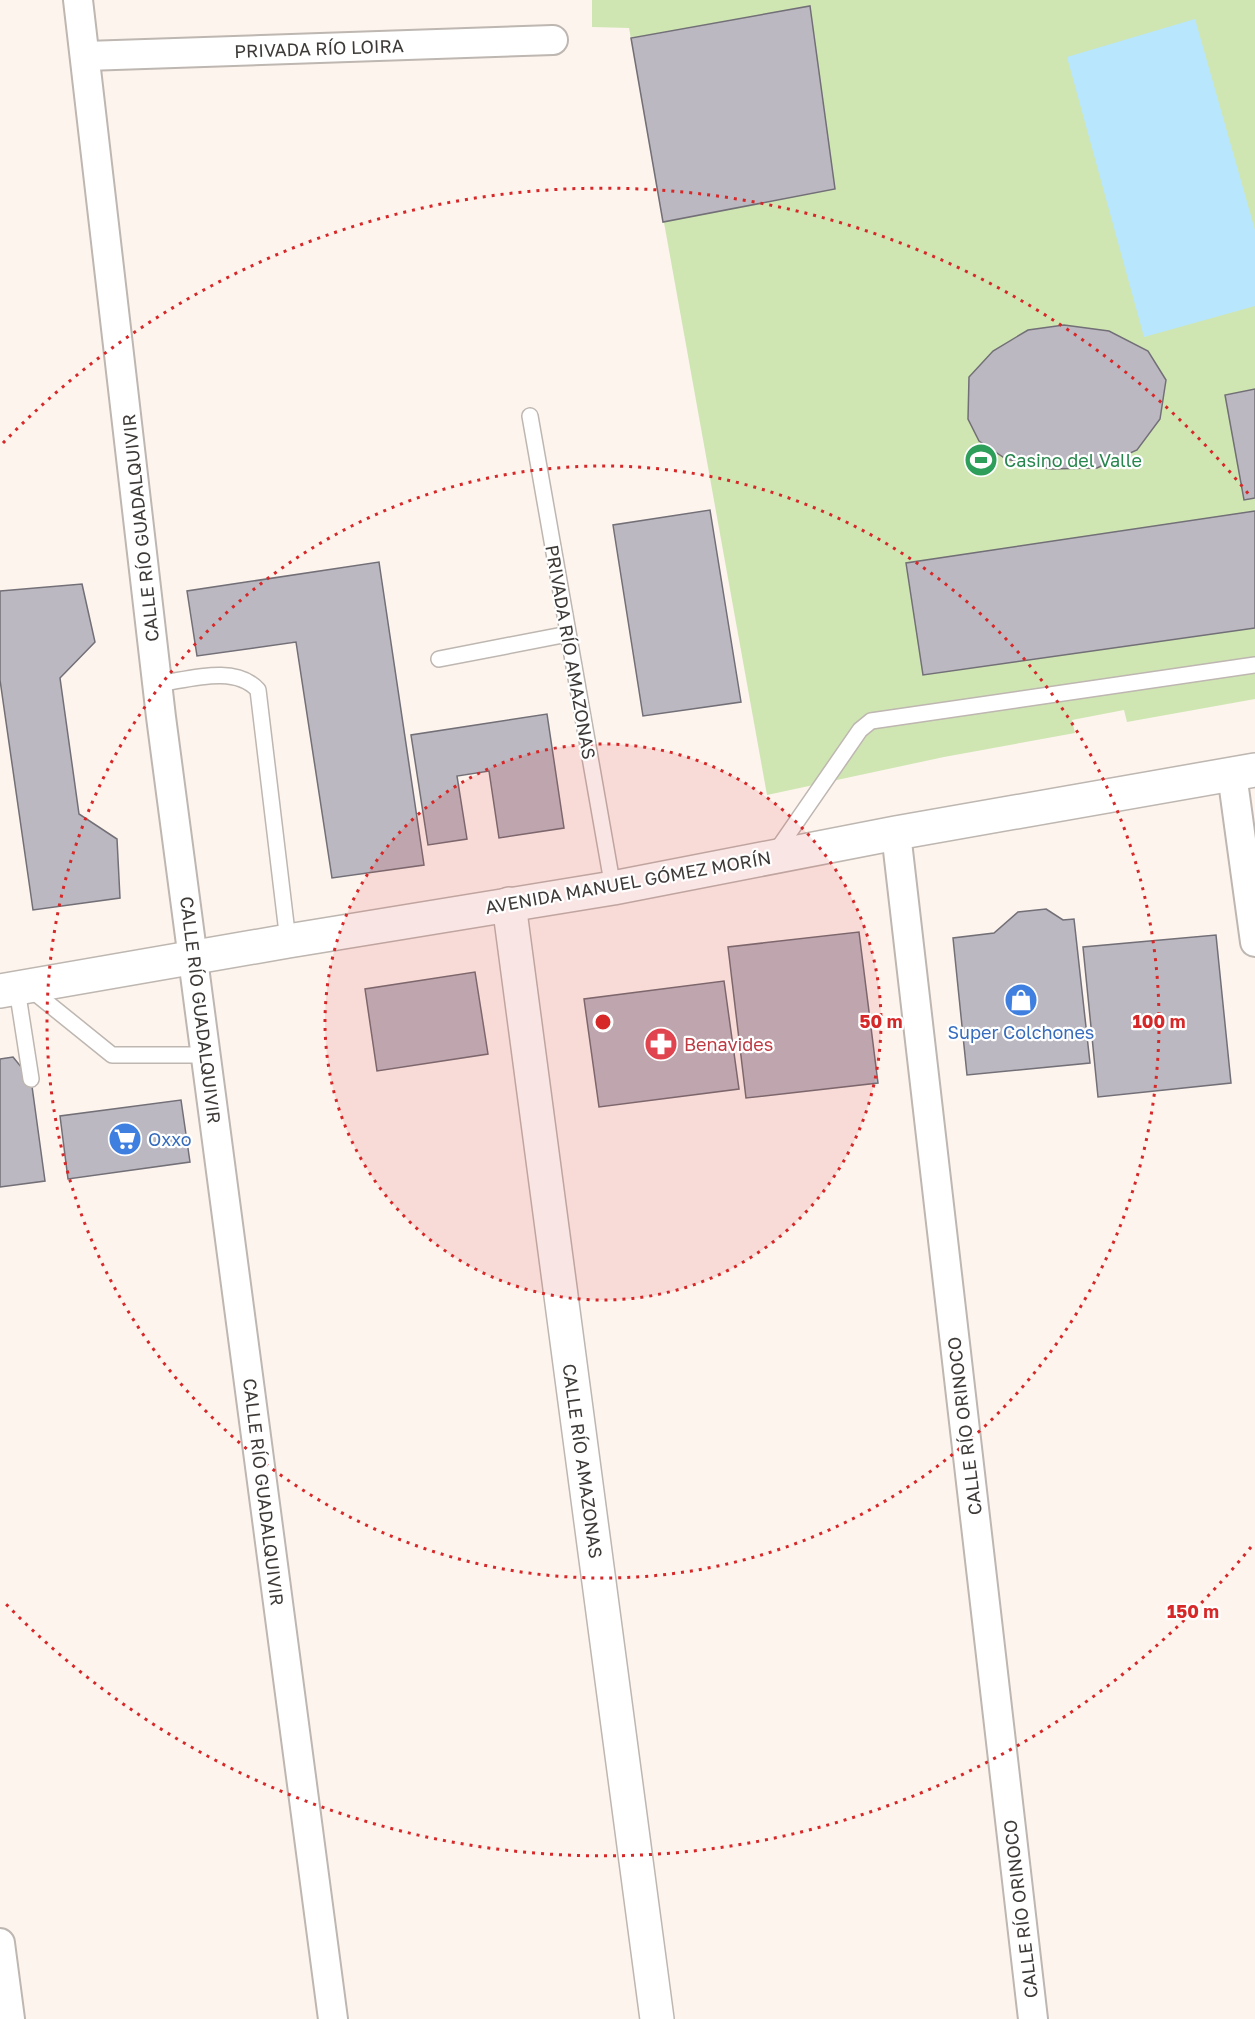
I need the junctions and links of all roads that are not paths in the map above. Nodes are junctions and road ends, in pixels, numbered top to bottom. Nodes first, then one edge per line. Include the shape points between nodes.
1 (78, 0) edge
2 (553, 40) dead end
3 (86, 56) junction
4 (530, 416) dead end
5 (568, 634) junction
6 (439, 659) dead end
7 (1255, 666) edge
8 (157, 684) junction
9 (1244, 772) edge
10 (896, 833) junction
11 (773, 856) junction
12 (613, 888) junction
13 (508, 904) junction
14 (288, 940) junction
15 (1255, 942) edge
16 (194, 958) junction
17 (15, 989) edge
18 (207, 1055) junction
19 (31, 1079) dead end
20 (0, 1943) edge
21 (10, 2019) edge
22 (333, 2019) edge
23 (657, 2019) edge
24 (1032, 2019) edge

1 - 3 street, CALLE RÍO GUADALQUIVIR
2 - 3 street, PRIVADA RÍO LOIRA
3 - 8 street, CALLE RÍO GUADALQUIVIR
4 - 5 lane, PRIVADA RÍO AMAZONAS
5 - 6 lane
5 - 12 lane, PRIVADA RÍO AMAZONAS
7 - 11 lane via 871,721 860,730
8 - 14 lane via 231,675 251,682 258,690
8 - 16 street, CALLE RÍO GUADALQUIVIR
9 - 10 main road, AVENIDA MANUEL GÓMEZ MORÍN
9 - 15 street
10 - 11 main road, AVENIDA MANUEL GÓMEZ MORÍN
10 - 24 street, CALLE RÍO ORINOCO
11 - 12 main road, AVENIDA MANUEL GÓMEZ MORÍN
12 - 13 main road, AVENIDA MANUEL GÓMEZ MORÍN
13 - 14 main road, AVENIDA MANUEL GÓMEZ MORÍN
13 - 23 main road, CALLE RÍO AMAZONAS
14 - 16 main road, AVENIDA MANUEL GÓMEZ MORÍN
16 - 17 main road, AVENIDA MANUEL GÓMEZ MORÍN
16 - 18 street, CALLE RÍO GUADALQUIVIR
17 - 18 lane via 112,1055
17 - 19 lane
18 - 22 street, CALLE RÍO GUADALQUIVIR
20 - 21 street

